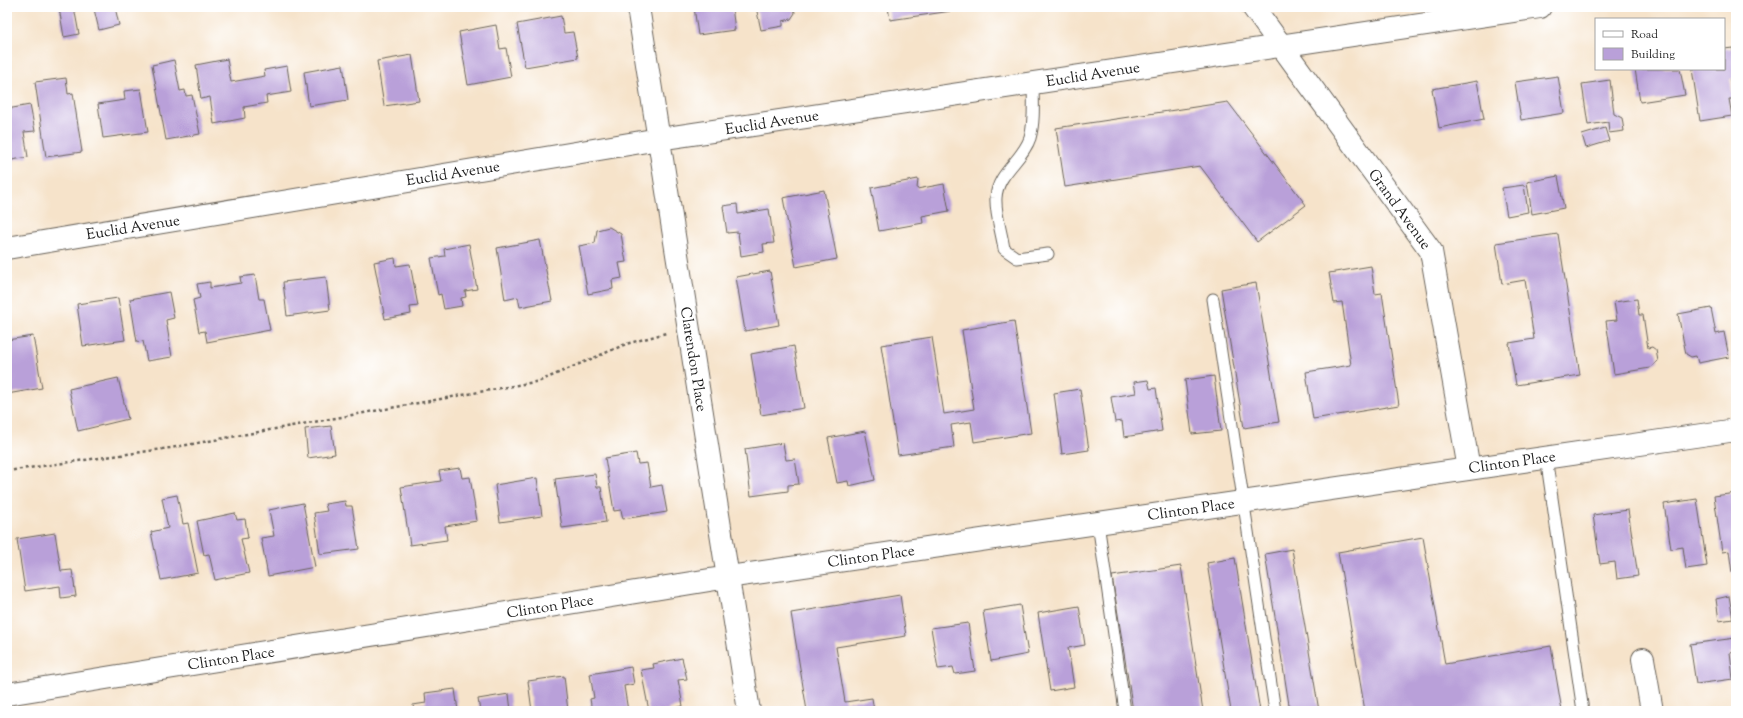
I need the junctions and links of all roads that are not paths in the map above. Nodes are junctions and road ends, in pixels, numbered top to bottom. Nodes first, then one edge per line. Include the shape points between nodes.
1 (638, 7) edge
2 (1253, 7) edge
3 (1540, 7) edge
4 (1281, 46) junction
5 (1033, 83) junction
6 (659, 139) junction
7 (7, 248) edge
8 (1048, 254) dead end
9 (1213, 298) dead end
10 (1736, 430) edge
11 (1546, 457) junction
12 (1469, 469) junction
13 (1243, 502) junction
14 (1098, 523) junction
15 (728, 577) junction
16 (1644, 659) dead end
17 (7, 694) edge
18 (749, 711) edge
19 (1125, 711) edge
20 (1275, 711) edge
21 (1583, 711) edge
22 (1652, 711) edge

1 - 6 street, Clarendon Place
2 - 4 street, Grand Avenue
3 - 4 street, Euclid Avenue
4 - 5 street, Euclid Avenue
4 - 12 street, Grand Avenue via 1432,252
5 - 6 street, Euclid Avenue
5 - 8 lane via 1034,118 1030,138 1017,161 1002,178 996,198 1004,249 1017,258
6 - 7 street, Euclid Avenue
6 - 15 street, Clarendon Place
9 - 13 lane
10 - 11 street, Clinton Place
11 - 12 street, Clinton Place
11 - 21 lane
12 - 13 street, Clinton Place
13 - 14 street, Clinton Place
13 - 20 lane
14 - 15 street, Clinton Place
14 - 19 lane
15 - 17 street, Clinton Place
15 - 18 street, Clarendon Place
16 - 22 street

